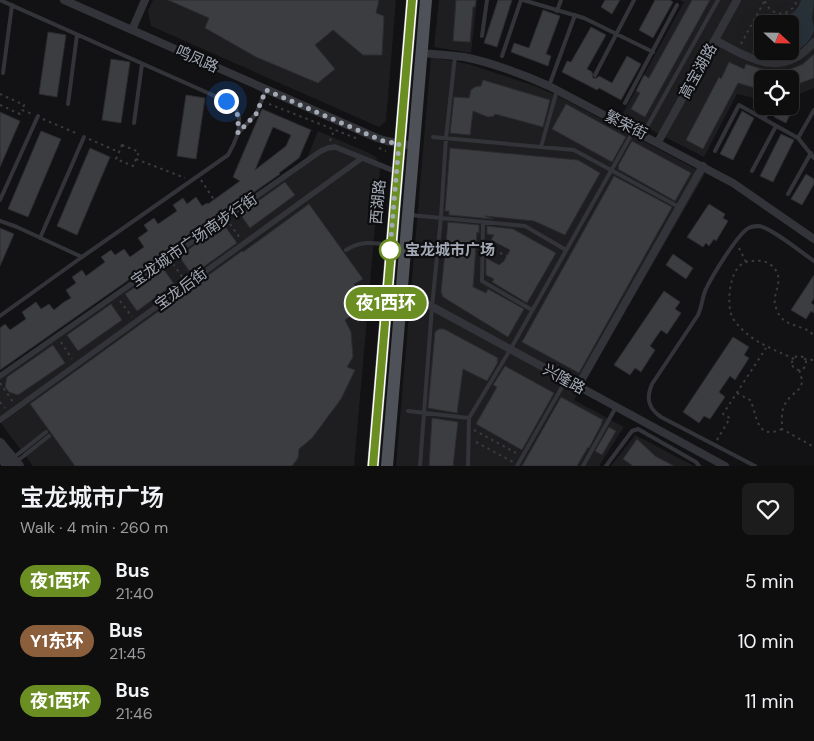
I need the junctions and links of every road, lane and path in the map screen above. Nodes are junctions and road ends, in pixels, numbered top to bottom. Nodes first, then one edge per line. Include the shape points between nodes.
1 (0, 0) edge
2 (64, 0) edge
3 (145, 0) edge
4 (412, 0) edge
5 (426, 0) edge
6 (487, 0) edge
7 (522, 0) edge
8 (562, 0) edge
9 (634, 0) edge
10 (718, 0) edge
11 (737, 0) edge
12 (764, 0) edge
13 (797, 0) edge
14 (677, 5) dead end
15 (12, 6) junction
16 (557, 11) junction
17 (786, 13) joint
18 (575, 15) junction
19 (132, 30) junction
20 (616, 34) junction
21 (77, 35) junction
22 (482, 36) dead end
23 (715, 40) junction
24 (814, 42) edge
25 (653, 52) junction
26 (737, 52) junction
27 (420, 53) junction
28 (455, 56) junction
29 (502, 56) dead end
30 (142, 64) junction
31 (3, 73) dead end
32 (595, 75) dead end
33 (549, 86) junction
34 (266, 90) junction
35 (558, 90) junction
36 (0, 94) edge
37 (625, 103) dead end
38 (68, 104) dead end
39 (269, 104) dead end
40 (0, 105) edge
41 (22, 110) junction
42 (814, 110) edge
43 (766, 115) edge
44 (38, 116) junction
45 (764, 119) junction
46 (134, 123) dead end
47 (776, 126) junction
48 (634, 129) junction
49 (334, 130) junction
50 (238, 133) junction
51 (643, 134) junction
52 (84, 137) junction
53 (433, 137) dead end
54 (446, 138) junction
55 (798, 138) junction
56 (360, 140) dead end
57 (658, 142) junction
58 (399, 143) junction
59 (414, 146) junction
60 (377, 147) dead end
61 (541, 147) junction
62 (328, 148) junction
63 (386, 150) dead end
64 (716, 151) dead end
65 (119, 152) junction
66 (811, 153) junction
67 (362, 158) junction
68 (814, 158) edge
69 (136, 159) junction
70 (703, 166) junction
71 (610, 170) junction
72 (752, 171) dead end
73 (397, 172) junction
74 (198, 176) junction
75 (192, 181) junction
76 (788, 194) dead end
77 (0, 200) edge
78 (679, 207) junction
79 (408, 215) junction
80 (442, 217) junction
81 (226, 218) junction
82 (0, 221) edge
83 (483, 222) junction
84 (40, 238) junction
85 (814, 239) edge
86 (736, 242) junction
87 (244, 244) junction
88 (391, 245) junction
89 (482, 247) junction
90 (346, 250) dead end
91 (566, 250) junction
92 (506, 256) dead end
93 (82, 257) junction
94 (169, 258) junction
95 (814, 261) edge
96 (746, 262) junction
97 (187, 284) junction
98 (116, 295) junction
99 (401, 301) junction
100 (432, 307) junction
101 (532, 310) junction
102 (0, 316) edge
103 (136, 322) junction
104 (56, 336) junction
105 (814, 336) edge
106 (766, 348) junction
107 (510, 350) junction
108 (794, 359) junction
109 (804, 359) junction
110 (814, 360) edge
111 (76, 365) junction
112 (799, 370) junction
113 (0, 376) edge
114 (566, 380) junction
115 (0, 384) edge
116 (578, 386) junction
117 (737, 393) junction
118 (616, 407) junction
119 (17, 408) junction
120 (408, 411) dead end
121 (424, 412) junction
122 (469, 418) junction
123 (0, 420) edge
124 (469, 427) junction
125 (782, 429) junction
126 (48, 434) dead end
127 (468, 438) junction
128 (0, 443) edge
129 (714, 444) junction
130 (814, 447) edge
131 (0, 456) edge
132 (522, 457) junction
133 (14, 463) edge
134 (517, 465) edge
135 (373, 466) edge
136 (387, 466) edge
137 (420, 466) edge
138 (468, 466) edge
139 (582, 466) edge
140 (606, 466) edge
141 (699, 466) edge
142 (725, 466) edge
143 (755, 466) edge

1 - 15 lane
2 - 19 street, 鸣凤路
3 - 19 street
4 - 58 main road, 西湖路
5 - 27 main road, 西湖路
6 - 22 lane
7 - 16 lane
7 - 29 lane
8 - 16 lane
9 - 20 lane
10 - 51 lane
11 - 23 street, 高宝湖路
12 - 17 path via 770,10
12 - 26 path
13 - 17 path
14 - 25 lane
15 - 21 lane
15 - 31 lane
16 - 18 lane
18 - 20 lane
18 - 33 lane
19 - 34 street, 鸣凤路
20 - 25 lane
20 - 32 lane
21 - 30 lane
21 - 38 lane
23 - 26 street
23 - 57 street, 高宝湖路
24 - 26 street via 802,55 786,63 769,64
25 - 37 lane
27 - 28 street, 繁荣街
27 - 59 main road, 西湖路
28 - 33 street, 繁荣街
28 - 54 lane
30 - 46 lane
30 - 50 lane via 235,107
33 - 35 street, 繁荣街
34 - 50 lane via 256,114
34 - 58 street, 鸣凤路 via 386,142
35 - 48 street, 繁荣街
35 - 61 lane
36 - 41 path via 24,105
39 - 49 path
40 - 41 path via 20,114
41 - 44 path
42 - 55 lane
43 - 45 lane
44 - 52 path
44 - 77 lane
45 - 47 lane
45 - 64 lane via 739,105
47 - 55 lane
47 - 72 lane
48 - 51 street, 繁荣街
48 - 71 lane
49 - 56 path
49 - 62 path
50 - 74 lane via 228,155
51 - 57 street, 繁荣街
52 - 65 path
52 - 84 lane
53 - 54 lane
54 - 61 lane
54 - 80 lane
55 - 66 lane
57 - 70 street, 繁荣街
58 - 59 street, 鸣凤路
58 - 73 main road, 西湖路
59 - 79 main road, 西湖路
60 - 63 path
61 - 71 lane via 574,150
62 - 67 street via 335,147
62 - 81 street, 宝龙城市广场南步行街
65 - 69 path via 122,145 138,152
65 - 69 path via 116,159 133,166
66 - 68 lane
66 - 76 lane
67 - 73 street
67 - 87 street, 宝龙后街
69 - 75 path
70 - 78 street
70 - 85 street, 繁荣街 via 752,195
71 - 78 lane
71 - 91 lane
73 - 88 main road, 西湖路
74 - 75 lane
74 - 81 path
75 - 93 lane
78 - 116 street
79 - 80 lane
79 - 99 main road, 西湖路
80 - 83 lane
80 - 100 lane
81 - 87 path
81 - 94 street, 宝龙城市广场南步行街
82 - 84 lane
83 - 89 lane
83 - 91 lane via 525,226
84 - 93 lane
86 - 95 lane via 748,228 761,226
86 - 96 path
86 - 129 lane via 706,288 698,315 648,394 654,412
87 - 97 street, 宝龙后街
88 - 90 lane via 363,242
88 - 135 main road, 西湖路
89 - 92 path
89 - 101 lane via 482,281
91 - 101 lane
93 - 102 lane
94 - 97 path
94 - 98 street, 宝龙城市广场南步行街
96 - 105 path via 762,260 775,269 779,282 775,303 778,314 787,323 807,329
96 - 106 path via 734,275 729,308 734,320
97 - 103 street, 宝龙后街
98 - 103 path
98 - 104 street, 宝龙城市广场南步行街
99 - 100 street, 兴隆路 via 418,299
99 - 136 main road, 西湖路
100 - 107 street, 兴隆路
100 - 121 lane
101 - 107 lane
103 - 111 street, 宝龙后街
104 - 111 path
104 - 113 street, 宝龙城市广场南步行街
106 - 108 path
106 - 117 path
107 - 114 street, 兴隆路
107 - 122 lane
108 - 109 path via 798,356
108 - 112 path via 792,365
109 - 110 path
109 - 112 path via 804,367
111 - 119 street, 宝龙后街
112 - 125 path via 800,390 786,404
114 - 116 street, 兴隆路
114 - 132 lane
115 - 119 path
116 - 118 street, 兴隆路
117 - 125 path via 750,400 762,429 768,432
117 - 129 path via 723,414 730,418
118 - 139 lane
118 - 142 street, 兴隆路
119 - 123 street, 宝龙后街
120 - 121 lane
121 - 122 lane
121 - 137 lane
122 - 124 lane
124 - 127 lane
124 - 132 path
125 - 130 path
126 - 133 lane
127 - 134 path
127 - 138 lane
128 - 133 street
129 - 143 lane
131 - 133 street
132 - 134 lane
140 - 141 lane via 632,431 638,429

